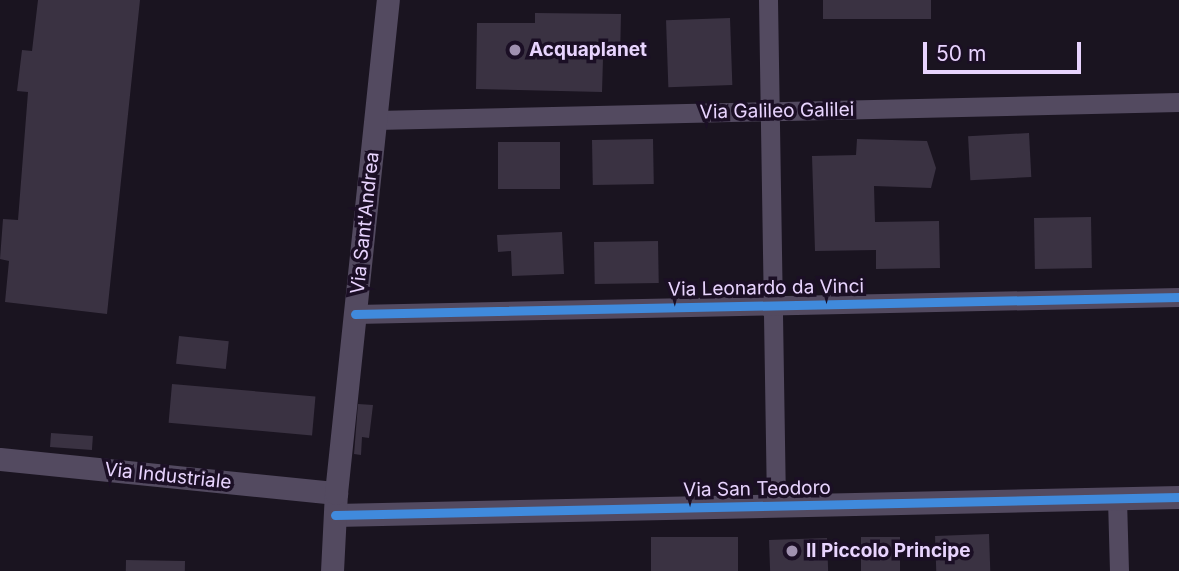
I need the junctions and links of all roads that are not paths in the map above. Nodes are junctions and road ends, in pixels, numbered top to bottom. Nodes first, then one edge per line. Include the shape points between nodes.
1 (388, 0) edge
2 (768, 0) edge
3 (1179, 102) edge
4 (769, 111) junction
5 (376, 120) junction
6 (1179, 297) edge
7 (773, 305) junction
8 (355, 314) junction
9 (0, 459) edge
10 (1179, 497) edge
11 (1117, 499) junction
12 (335, 504) junction
13 (776, 506) junction
14 (332, 571) edge
15 (1119, 571) edge

1 - 5 street, Via Sant'Andrea
2 - 4 street
3 - 4 street, Via Galileo Galilei
4 - 5 street, Via Galileo Galilei
4 - 7 street
5 - 8 street, Via Sant'Andrea
6 - 7 street, Via Leonardo da Vinci
7 - 8 street, Via Leonardo da Vinci
7 - 13 street
8 - 12 street, Via Sant'Andrea
9 - 12 street, Via Industriale
10 - 11 street, Via San Teodoro
11 - 13 street, Via San Teodoro
11 - 15 street
12 - 13 street, Via San Teodoro
12 - 14 street, Via Sant'Andrea

